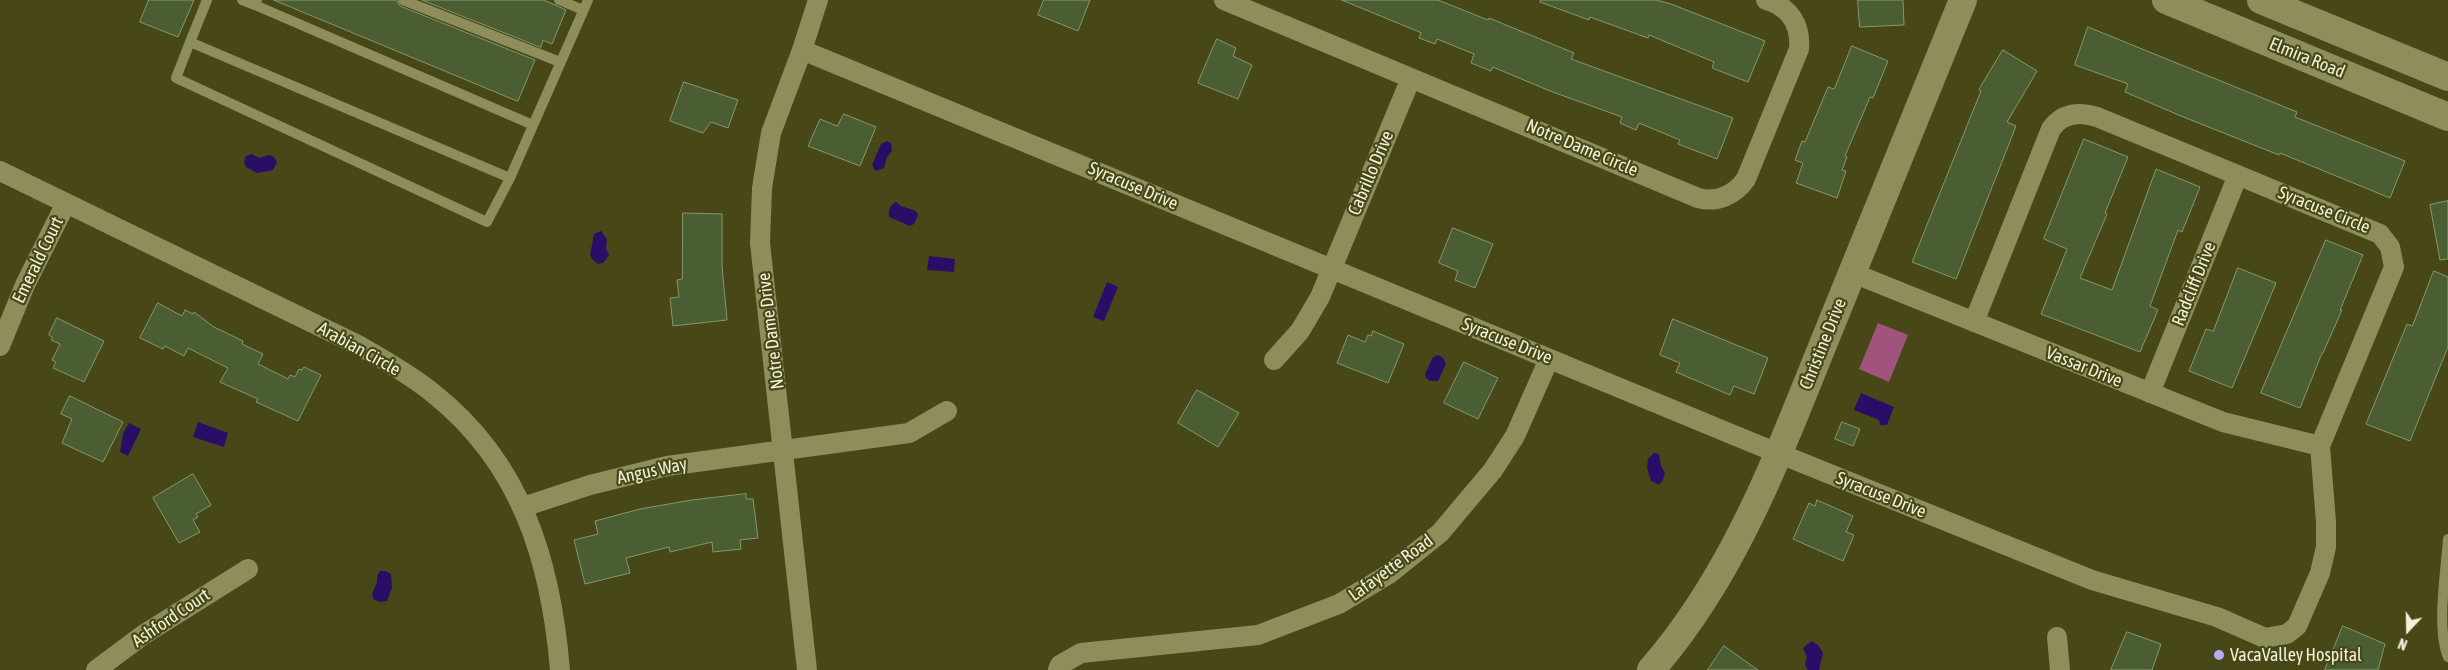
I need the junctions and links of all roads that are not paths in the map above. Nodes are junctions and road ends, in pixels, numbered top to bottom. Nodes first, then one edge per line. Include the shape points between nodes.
1 (207, 0) edge
2 (242, 0) edge
3 (403, 0) edge
4 (559, 0) edge
5 (588, 0) edge
6 (818, 0) edge
7 (1224, 0) edge
8 (1766, 0) edge
9 (1963, 0) edge
10 (2166, 0) edge
11 (2262, 0) edge
12 (256, 2) edge
13 (583, 10) junction
14 (190, 42) junction
15 (802, 50) junction
16 (560, 62) junction
17 (2448, 77) edge
18 (1411, 78) junction
19 (2448, 117) edge
20 (533, 125) junction
21 (0, 171) edge
22 (2238, 175) junction
23 (510, 178) junction
24 (66, 203) junction
25 (1332, 269) junction
26 (1853, 273) junction
27 (1974, 322) junction
28 (0, 346) edge
29 (1549, 359) junction
30 (1274, 360) dead end
31 (2150, 393) junction
32 (948, 411) dead end
33 (2320, 446) junction
34 (784, 449) junction
35 (1778, 454) junction
36 (523, 507) junction
37 (2448, 539) edge
38 (248, 569) dead end
39 (2217, 617) joint
40 (2057, 637) dead end
41 (2448, 657) edge
42 (96, 670) edge
43 (560, 670) edge
44 (807, 670) edge
45 (1058, 670) edge
46 (1651, 670) edge
47 (2060, 670) edge

1 - 14 lane
2 - 12 lane
3 - 16 lane
4 - 13 lane
5 - 13 lane
6 - 15 street, Notre Dame Drive
7 - 18 street, Notre Dame Circle
8 - 18 street, Notre Dame Circle via 1790,14 1798,29 1799,49 1746,179 1722,198 1698,198
9 - 26 street, Christine Drive
10 - 19 street, Elmira Road
11 - 17 street, Elmira Road
12 - 20 lane
13 - 16 lane
14 - 23 lane
14 - 23 lane via 176,78 487,222
15 - 25 street, Syracuse Drive
15 - 34 street, Notre Dame Drive via 771,133 764,162 761,211 760,243
16 - 20 lane
18 - 25 street, Cabrillo Drive
20 - 23 lane
21 - 24 street, Arabian Circle
22 - 27 street, Syracuse Circle via 2089,114 2072,114 2061,119 2049,134
22 - 31 street, Radcliff Drive
22 - 33 street, Syracuse Circle via 2376,231 2386,240 2392,254 2392,274
24 - 28 street, Emerald Court via 25,285
24 - 36 street, Arabian Circle via 360,346 397,368 435,394 486,447
25 - 29 street, Syracuse Drive
25 - 30 street, Cabrillo Drive via 1300,331
26 - 27 street, Vassar Drive
26 - 35 street, Christine Drive
27 - 31 street, Vassar Drive
29 - 35 street, Syracuse Drive
29 - 45 street, Lafayette Road via 1515,436 1493,470 1440,533 1389,574 1340,604 1258,635 1081,653 1060,665
31 - 33 street, Vassar Drive via 2223,422
32 - 34 street, Angus Way via 909,432
33 - 39 street, Syracuse Circle via 2326,547 2320,573 2298,626 2287,634 2265,638
34 - 36 street, Angus Way via 667,466 590,485
34 - 44 street, Notre Dame Drive
35 - 39 street, Syracuse Drive via 2092,580
35 - 46 street, Christine Drive via 1745,529 1715,583
36 - 43 street, Arabian Circle via 538,545 549,588
37 - 41 lane via 2443,604
38 - 42 street, Ashford Court via 143,635
40 - 47 street

